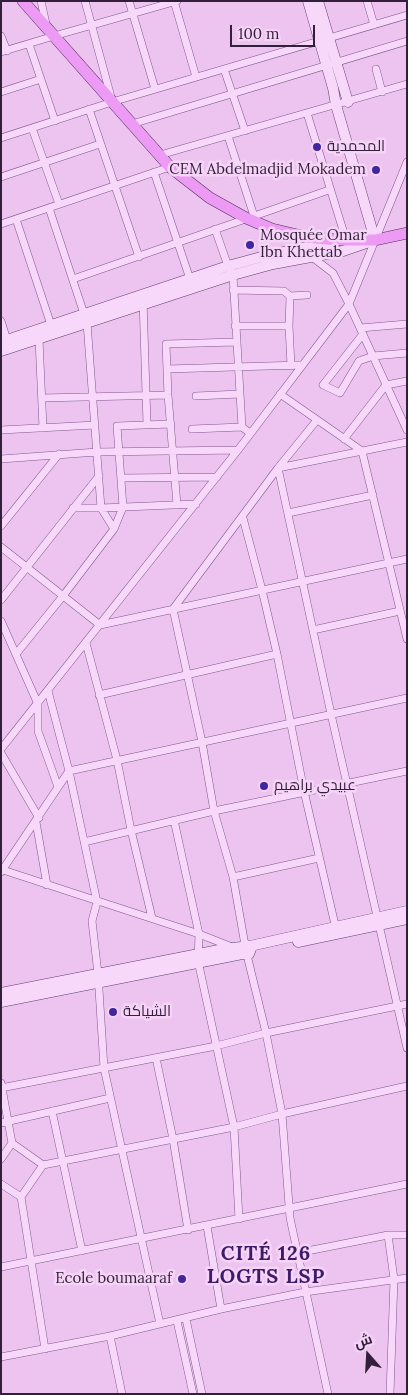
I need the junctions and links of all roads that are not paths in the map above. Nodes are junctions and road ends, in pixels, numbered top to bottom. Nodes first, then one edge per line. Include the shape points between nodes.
1 (23, 1) edge
2 (42, 1) edge
3 (85, 1) edge
4 (129, 1) edge
5 (308, 1) edge
6 (318, 1) edge
7 (367, 1) edge
8 (175, 2) edge
9 (133, 13) junction
10 (407, 15) edge
11 (92, 25) junction
12 (374, 25) junction
13 (50, 31) junction
14 (1, 36) edge
15 (324, 40) junction
16 (407, 41) edge
17 (29, 44) junction
18 (4, 52) edge
19 (331, 63) junction
20 (224, 69) junction
21 (376, 69) dead end
22 (196, 77) junction
23 (41, 80) junction
24 (407, 84) edge
25 (155, 89) junction
26 (1, 92) edge
27 (382, 92) junction
28 (233, 93) junction
29 (112, 102) junction
30 (348, 102) junction
31 (336, 105) junction
32 (89, 109) junction
33 (307, 113) junction
34 (55, 121) junction
35 (132, 124) junction
36 (32, 128) junction
37 (245, 131) junction
38 (228, 136) junction
39 (1, 138) edge
40 (100, 144) junction
41 (160, 155) junction
42 (407, 162) edge
43 (44, 163) junction
44 (170, 167) junction
45 (154, 172) junction
46 (1, 178) edge
47 (115, 186) junction
48 (329, 190) junction
49 (59, 204) junction
50 (49, 208) junction
51 (250, 217) junction
52 (16, 219) junction
53 (1, 224) edge
54 (215, 230) junction
55 (407, 233) edge
56 (342, 240) junction
57 (375, 240) junction
58 (178, 242) junction
59 (138, 257) junction
60 (312, 257) junction
61 (230, 271) junction
62 (73, 279) junction
63 (190, 279) junction
64 (233, 290) junction
65 (307, 294) dead end
66 (290, 296) junction
67 (143, 300) junction
68 (350, 304) junction
69 (86, 318) junction
70 (1, 321) edge
71 (407, 324) edge
72 (235, 326) junction
73 (289, 326) junction
74 (52, 330) junction
75 (362, 331) junction
76 (39, 339) junction
77 (236, 342) junction
78 (5, 345) edge
79 (407, 353) edge
80 (373, 356) junction
81 (301, 365) junction
82 (291, 366) junction
83 (239, 367) junction
84 (167, 369) junction
85 (407, 381) edge
86 (386, 384) junction
87 (240, 394) junction
88 (280, 394) junction
89 (146, 395) junction
90 (168, 395) junction
91 (93, 396) junction
92 (196, 396) dead end
93 (42, 398) junction
94 (317, 420) junction
95 (147, 424) junction
96 (171, 424) junction
97 (95, 425) junction
98 (242, 427) junction
99 (43, 428) junction
100 (192, 429) dead end
101 (1, 430) edge
102 (407, 430) edge
103 (250, 433) junction
104 (344, 439) junction
105 (407, 442) edge
106 (238, 450) junction
107 (173, 451) junction
108 (97, 452) junction
109 (119, 452) junction
110 (362, 452) junction
111 (59, 454) junction
112 (1, 459) edge
113 (278, 468) junction
114 (99, 476) junction
115 (175, 477) junction
116 (217, 477) junction
117 (121, 478) junction
118 (373, 495) junction
119 (196, 504) junction
120 (176, 505) junction
121 (123, 507) junction
122 (73, 508) junction
123 (101, 508) junction
124 (288, 513) junction
125 (243, 518) junction
126 (1, 526) edge
127 (114, 529) junction
128 (1, 547) edge
129 (407, 559) edge
130 (390, 563) junction
131 (27, 568) junction
132 (303, 582) junction
133 (262, 590) junction
134 (63, 596) junction
135 (1, 600) edge
136 (173, 609) junction
137 (400, 611) junction
138 (1, 620) edge
139 (100, 625) junction
140 (313, 630) junction
141 (407, 639) edge
142 (86, 643) junction
143 (16, 654) junction
144 (277, 654) junction
145 (188, 676) junction
146 (48, 691) junction
147 (99, 695) junction
148 (407, 698) edge
149 (38, 704) junction
150 (331, 714) junction
151 (291, 722) junction
152 (202, 742) junction
153 (1, 749) edge
154 (1, 753) edge
155 (117, 760) junction
156 (69, 771) junction
157 (407, 771) edge
158 (347, 783) junction
159 (58, 787) junction
160 (304, 791) junction
161 (214, 811) junction
162 (38, 820) junction
163 (174, 820) junction
164 (131, 830) junction
165 (84, 842) junction
166 (319, 858) junction
167 (2, 871) edge
168 (233, 877) junction
169 (47, 885) junction
170 (96, 902) junction
171 (407, 911) edge
172 (152, 918) junction
173 (407, 919) edge
174 (377, 921) junction
175 (336, 930) junction
176 (200, 934) junction
177 (244, 949) junction
178 (198, 958) junction
179 (98, 979) junction
180 (1, 993) edge
181 (1, 1002) edge
182 (407, 1004) edge
183 (398, 1006) junction
184 (266, 1033) junction
185 (216, 1046) junction
186 (407, 1048) edge
187 (156, 1058) junction
188 (104, 1068) junction
189 (407, 1086) edge
190 (2, 1087) edge
191 (110, 1098) junction
192 (52, 1111) junction
193 (282, 1114) junction
194 (5, 1122) edge
195 (234, 1127) junction
196 (173, 1139) junction
197 (12, 1143) junction
198 (122, 1149) junction
199 (1, 1159) edge
200 (62, 1161) junction
201 (43, 1165) junction
202 (1, 1184) edge
203 (407, 1184) edge
204 (21, 1197) junction
205 (289, 1209) junction
206 (239, 1219) junction
207 (207, 1226) junction
208 (188, 1230) junction
209 (388, 1235) junction
210 (407, 1235) edge
211 (141, 1239) junction
212 (82, 1251) junction
213 (297, 1253) junction
214 (31, 1261) junction
215 (1, 1267) edge
216 (407, 1278) edge
217 (394, 1279) junction
218 (305, 1292) junction
219 (221, 1309) junction
220 (186, 1319) junction
221 (177, 1321) junction
222 (160, 1324) junction
223 (110, 1336) junction
224 (45, 1349) junction
225 (1, 1357) edge
226 (122, 1394) edge
227 (193, 1394) edge
228 (202, 1394) edge
229 (328, 1394) edge
230 (390, 1394) edge

1 - 13 main road
2 - 13 street
3 - 11 street
4 - 9 street
5 - 15 street
6 - 15 street
7 - 12 street
8 - 9 street
8 - 22 street
9 - 11 street
9 - 25 street
10 - 12 street
11 - 13 street
11 - 29 street
12 - 15 street
13 - 17 street
13 - 29 main road
14 - 18 street
15 - 19 street
15 - 20 street
16 - 19 street
17 - 18 street
17 - 23 street
19 - 28 street
19 - 30 street
19 - 31 street
20 - 22 street
20 - 28 street
21 - 27 street
22 - 25 street
23 - 26 street
23 - 34 street
24 - 27 street
25 - 29 street
27 - 30 street
28 - 35 street
28 - 37 street
29 - 32 street
29 - 35 main road
30 - 31 street
31 - 33 street
31 - 57 street
32 - 34 street
32 - 40 street
33 - 37 street
33 - 48 street
34 - 36 street
35 - 41 main road
36 - 39 street
36 - 43 street
37 - 38 street
38 - 41 street
38 - 51 street
40 - 43 street
40 - 47 street
41 - 44 main road
42 - 57 street
43 - 46 street
43 - 49 street
44 - 45 street
44 - 51 main road via 210,198
45 - 47 street
45 - 58 street
47 - 49 street
47 - 59 street
48 - 51 street
48 - 56 street
49 - 50 street
50 - 52 street
50 - 62 street
51 - 54 street
51 - 56 main road via 281,231
52 - 53 street
52 - 74 street
54 - 58 street
54 - 61 street
55 - 57 main road
56 - 57 main road
56 - 61 street via 261,257
57 - 60 street
57 - 68 street
58 - 59 street
58 - 63 street
59 - 62 street
60 - 61 street
60 - 68 street via 333,273
61 - 63 street
61 - 64 street
61 - 67 street
62 - 69 street
63 - 67 street
64 - 66 street via 284,291
64 - 72 street
65 - 66 street
66 - 73 street
67 - 69 street
67 - 89 street
68 - 75 street
68 - 81 street
69 - 74 street
69 - 91 street
70 - 78 street
71 - 75 street
72 - 73 street
72 - 77 street
73 - 82 street
74 - 76 street
74 - 78 street
75 - 80 street
75 - 80 street via 323,385 340,393 360,361
76 - 78 street
76 - 93 street
77 - 83 street
77 - 84 street via 166,344
79 - 80 street
80 - 86 street
81 - 82 street
81 - 88 street
82 - 83 street
83 - 84 street
83 - 87 street
84 - 90 street
85 - 86 street
86 - 102 street
86 - 104 street
87 - 92 street
87 - 98 street
88 - 94 street
88 - 103 street
89 - 90 street
89 - 91 street
89 - 95 street
90 - 96 street
91 - 93 street
91 - 97 street
93 - 99 street
94 - 104 street
94 - 113 street
95 - 96 street
95 - 109 street via 116,426
96 - 107 street
97 - 99 street
97 - 108 street
98 - 100 street
98 - 103 street
99 - 101 street
103 - 106 street
104 - 110 street
105 - 110 street
106 - 107 street
106 - 116 street
107 - 109 street
107 - 115 street
108 - 109 street
108 - 111 street
108 - 114 street
109 - 117 street
110 - 113 street
110 - 118 street
111 - 112 street
111 - 126 street
113 - 124 street
113 - 125 street
114 - 122 street
114 - 123 street
115 - 116 street
115 - 117 street
115 - 120 street
116 - 119 street
117 - 121 street
118 - 124 street
118 - 130 street
119 - 120 street
119 - 139 street
120 - 121 street
121 - 123 street
121 - 127 street
122 - 123 street
122 - 131 street
123 - 127 street
124 - 132 street
125 - 133 street
125 - 136 street
127 - 134 street
128 - 131 street
129 - 130 street
130 - 132 street
130 - 137 street
131 - 134 street
131 - 135 street
132 - 133 street
132 - 140 street
133 - 136 street
133 - 144 street
134 - 139 street
134 - 143 street
136 - 139 street
136 - 145 street
137 - 140 street
137 - 141 street
138 - 143 street
139 - 142 street
140 - 150 street
142 - 146 street
142 - 147 street
143 - 149 street
144 - 145 street
144 - 151 street
145 - 147 street
145 - 152 street
146 - 149 street
146 - 156 street
147 - 155 street
148 - 150 street
149 - 153 street
149 - 159 street via 38,731
150 - 151 street
150 - 158 street
151 - 152 street
151 - 160 street
152 - 155 street
152 - 161 street
154 - 162 street
155 - 156 street
155 - 164 street
156 - 159 street
156 - 165 street
157 - 158 street
158 - 160 street
158 - 174 street
159 - 162 street
160 - 161 street
160 - 166 street
161 - 163 street
161 - 168 street
162 - 167 street
162 - 169 street
163 - 164 street
163 - 176 street
164 - 165 street
164 - 172 street
165 - 170 street
166 - 168 street
166 - 175 street
167 - 169 street
168 - 177 street
169 - 170 street
170 - 172 street
170 - 179 street via 92,921
171 - 174 street
172 - 176 street
173 - 174 street
174 - 175 street
174 - 183 street
175 - 177 street
176 - 177 street
176 - 178 street
177 - 178 street
177 - 184 street
178 - 179 street
178 - 185 street
179 - 180 street
179 - 181 street
179 - 188 street
182 - 183 street
183 - 184 street
183 - 186 street
184 - 185 street
184 - 193 street
185 - 187 street
185 - 195 street
187 - 188 street
187 - 196 street
188 - 190 street
188 - 191 street
189 - 193 street
190 - 194 street
191 - 192 street
191 - 198 street
192 - 194 street
192 - 200 street
193 - 195 street
193 - 205 street
194 - 197 street
195 - 196 street
195 - 206 street
196 - 198 street
196 - 208 street
197 - 199 street
197 - 201 street
198 - 200 street
198 - 211 street
200 - 201 street
200 - 212 street
201 - 204 street
202 - 204 street
203 - 205 street
204 - 214 street
205 - 206 street
205 - 213 street
206 - 207 street
207 - 208 street
207 - 219 street
208 - 211 street
209 - 210 street
209 - 213 street
209 - 217 street
211 - 212 street
211 - 222 street
212 - 214 street
213 - 218 street
214 - 215 street
214 - 224 street
216 - 217 street
217 - 218 street
217 - 230 street
218 - 219 street
218 - 229 street
219 - 220 street
220 - 221 street
220 - 228 street
221 - 222 street
221 - 227 street
222 - 223 street
223 - 224 street
223 - 226 street
224 - 225 street

